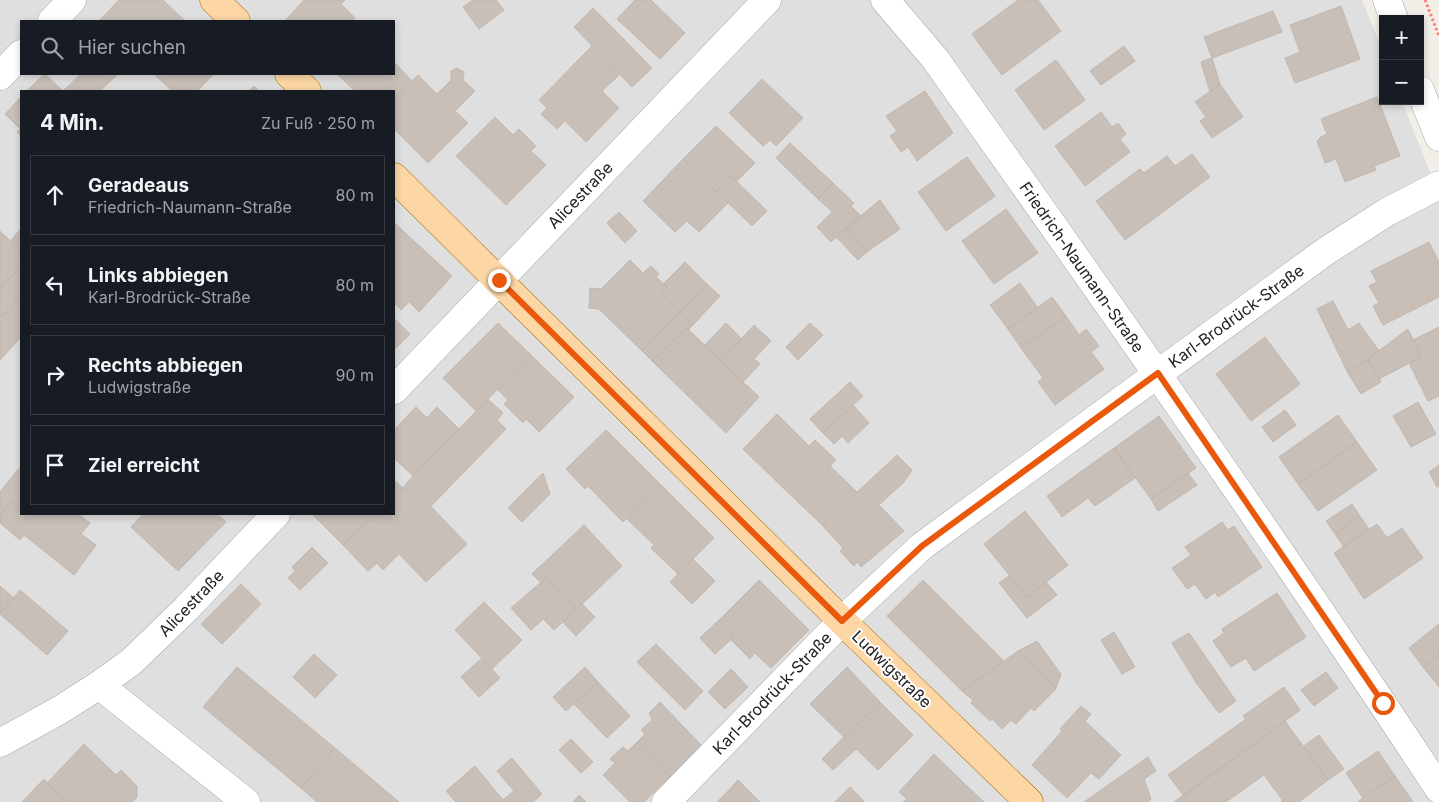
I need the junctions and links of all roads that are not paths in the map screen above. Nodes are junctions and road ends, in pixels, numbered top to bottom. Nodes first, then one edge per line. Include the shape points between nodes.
1 (72, 0) edge
2 (214, 0) edge
3 (768, 0) edge
4 (885, 0) edge
5 (1387, 0) edge
6 (1393, 15) edge
7 (53, 20) edge
8 (235, 20) edge
9 (20, 55) edge
10 (290, 75) edge
11 (0, 76) edge
12 (306, 90) edge
13 (1424, 100) edge
14 (1439, 137) edge
15 (395, 178) edge
16 (1439, 185) edge
17 (499, 280) junction
18 (1158, 373) junction
19 (395, 389) edge
20 (275, 515) edge
21 (842, 621) junction
22 (99, 685) junction
23 (0, 743) edge
24 (1439, 789) edge
25 (246, 802) edge
26 (666, 802) edge
27 (1029, 802) edge

1 - 7 street
2 - 8 main road
3 - 17 street, Alicestraße
4 - 18 street, Friedrich-Naumann-Straße via 936,60
5 - 6 street
9 - 11 street
10 - 12 main road
13 - 14 street
15 - 17 main road, Ludwigstraße
16 - 18 street, Karl-Brodrück-Straße via 1386,212 1326,251
17 - 19 street, Alicestraße
17 - 21 main road, Ludwigstraße
18 - 21 street, Karl-Brodrück-Straße via 922,546
18 - 24 street, Friedrich-Naumann-Straße
20 - 22 street, Alicestraße via 149,645
21 - 26 street, Karl-Brodrück-Straße
21 - 27 main road, Ludwigstraße
22 - 23 street, Alicestraße
22 - 25 street

